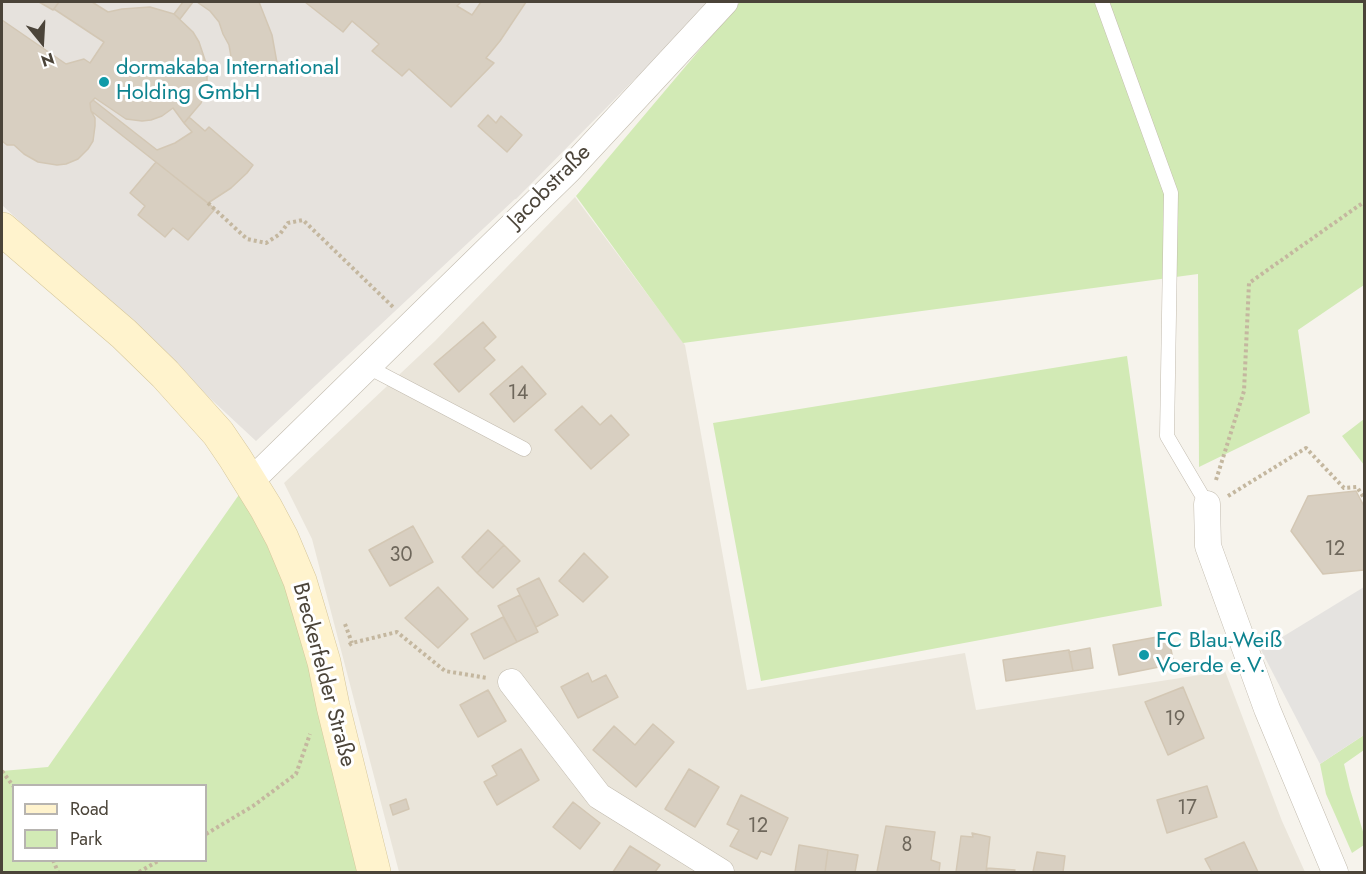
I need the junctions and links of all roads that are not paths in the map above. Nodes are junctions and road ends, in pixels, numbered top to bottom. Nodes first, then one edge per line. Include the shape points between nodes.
1 (725, 2) edge
2 (1102, 2) edge
3 (2, 229) edge
4 (368, 368) junction
5 (524, 449) dead end
6 (250, 482) junction
7 (1207, 507) joint
8 (511, 682) road end
9 (374, 873) edge
10 (721, 873) edge
11 (1335, 873) edge

1 - 4 street, Jacobstraße via 569,170
2 - 7 lane via 1172,193 1167,436
3 - 6 main road, Breckerfelder Straße via 165,374 218,433
4 - 5 lane
4 - 6 street, Jacobstraße
6 - 9 main road, Breckerfelder Straße via 282,538 300,581 324,662
7 - 11 street via 1208,546 1267,709
8 - 10 street via 599,796

